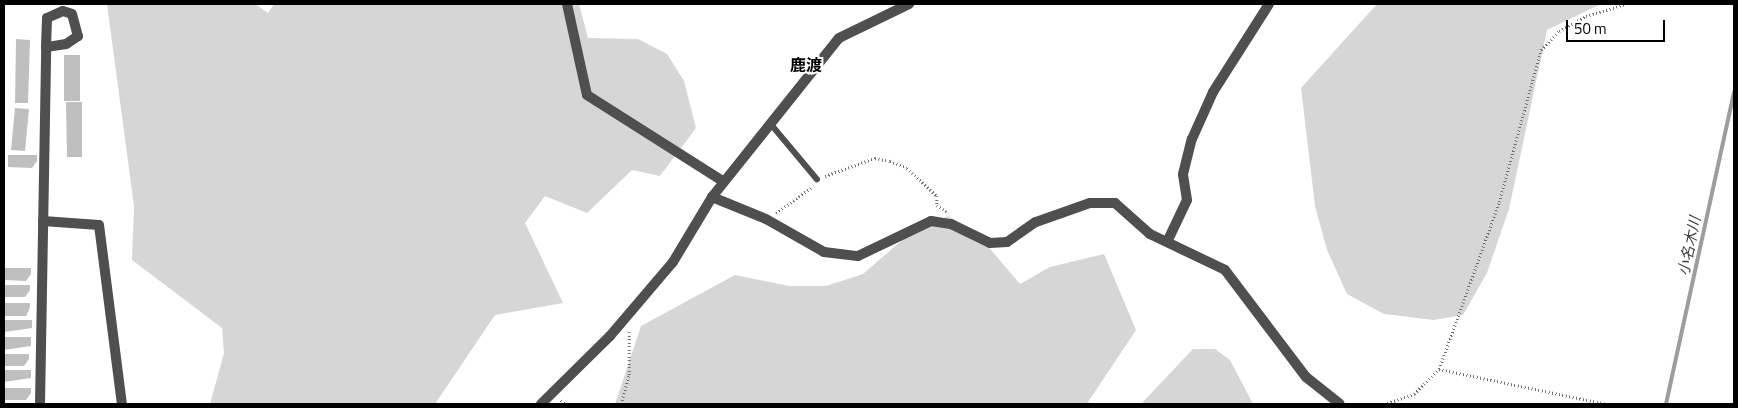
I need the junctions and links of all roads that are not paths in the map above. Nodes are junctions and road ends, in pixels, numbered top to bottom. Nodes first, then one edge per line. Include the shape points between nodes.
1 (567, 4) edge
2 (909, 4) edge
3 (1269, 4) edge
4 (46, 47) dead end
5 (770, 124) junction
6 (817, 178) road end
7 (724, 182) junction
8 (712, 197) junction
9 (43, 220) junction
10 (1168, 240) junction
11 (40, 404) edge
12 (122, 404) edge
13 (541, 404) edge
14 (1340, 404) edge

1 - 7 street via 587,95
2 - 5 street via 839,38
3 - 10 street via 1213,92 1192,138 1183,174 1186,200
4 - 9 street
5 - 6 lane
5 - 7 street
7 - 8 street
8 - 10 street via 766,219 824,252 858,256 928,222 951,224 990,243 1007,242 1036,222 1102,202 1115,203 1150,234
8 - 13 street via 672,262 628,314
9 - 11 street
9 - 12 street via 98,225
10 - 14 street via 1226,270 1306,377

